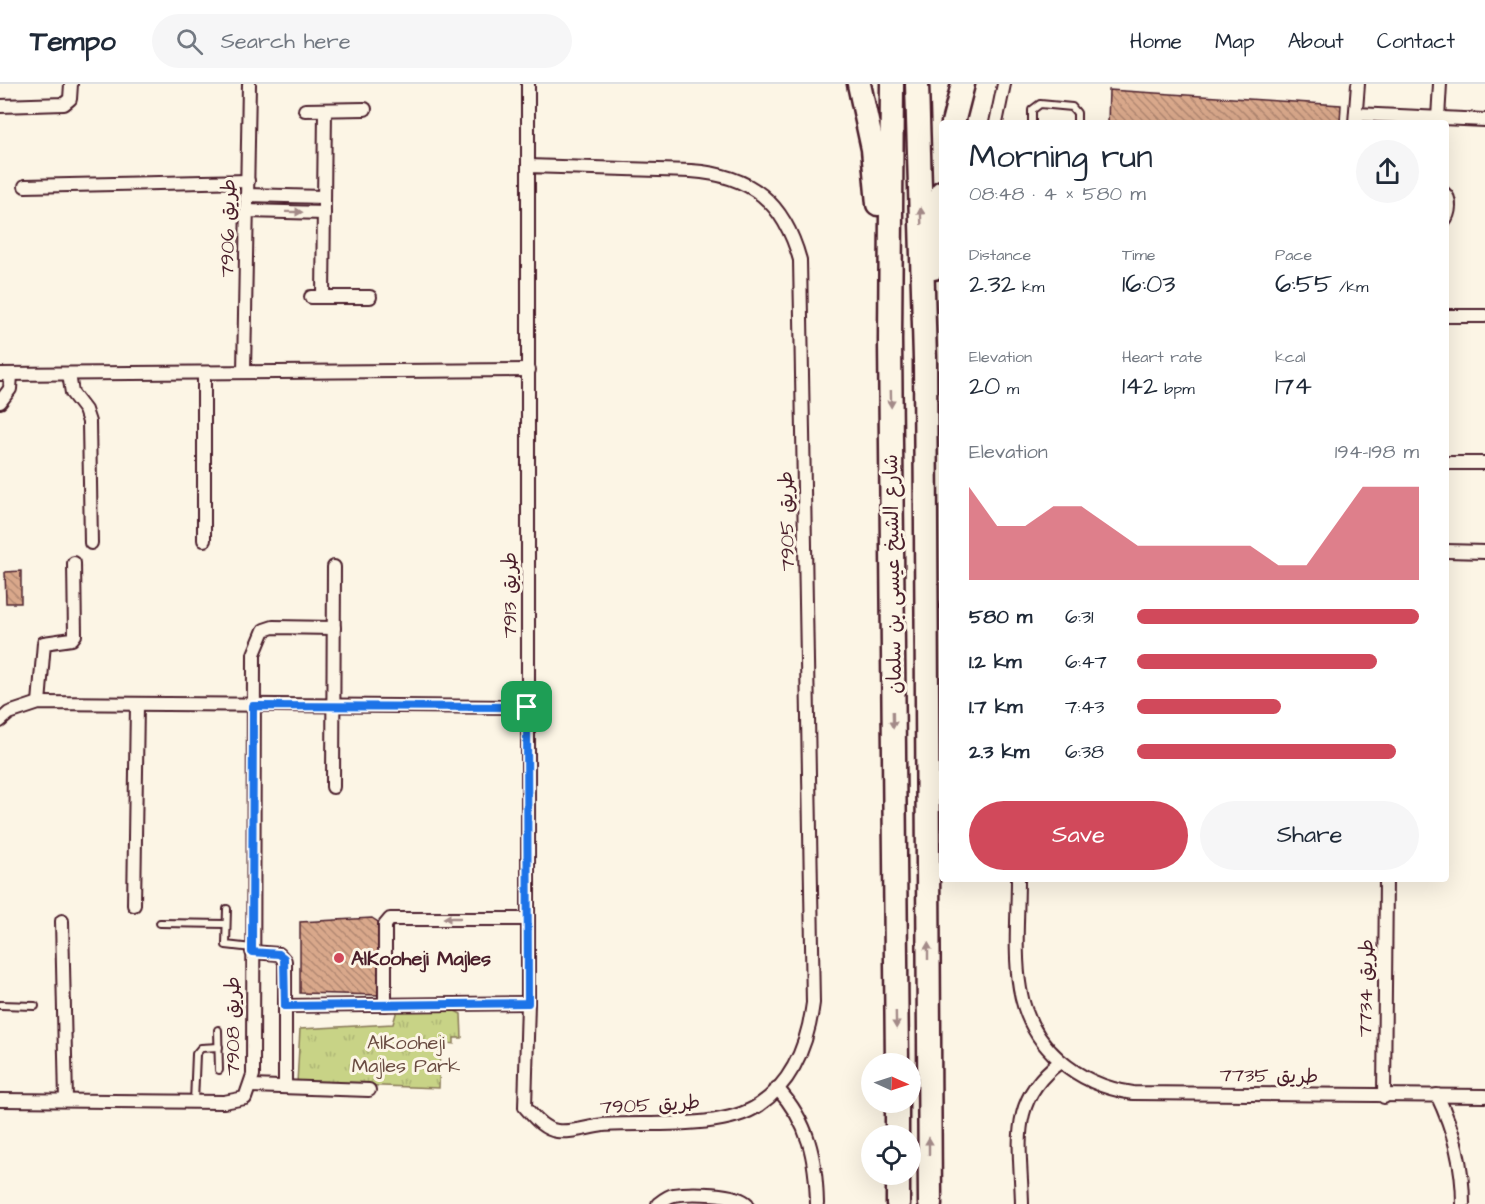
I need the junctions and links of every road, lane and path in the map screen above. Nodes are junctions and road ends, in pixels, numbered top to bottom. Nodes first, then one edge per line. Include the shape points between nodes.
1 (72, 84) edge
2 (249, 84) edge
3 (528, 84) edge
4 (859, 84) edge
5 (875, 84) edge
6 (885, 84) edge
7 (891, 84) edge
8 (917, 84) edge
9 (963, 84) edge
10 (1004, 84) edge
11 (1358, 84) edge
12 (1440, 84) edge
13 (0, 106) edge
14 (365, 109) dead end
15 (305, 110) dead end
16 (325, 110) junction
17 (1438, 118) junction
18 (1356, 119) edge
19 (954, 120) edge
20 (997, 120) edge
21 (1032, 120) edge
22 (1077, 120) edge
23 (1485, 120) edge
24 (891, 153) junction
25 (528, 166) junction
26 (248, 181) junction
27 (25, 186) dead end
28 (248, 195) junction
29 (1449, 196) edge
30 (324, 197) junction
31 (891, 197) junction
32 (247, 211) junction
33 (324, 213) junction
34 (1449, 218) edge
35 (939, 221) edge
36 (370, 297) dead end
37 (1449, 316) edge
38 (1485, 316) edge
39 (890, 340) junction
40 (925, 358) junction
41 (529, 370) junction
42 (244, 372) junction
43 (204, 373) junction
44 (69, 374) junction
45 (6, 375) edge
46 (0, 402) edge
47 (1449, 463) edge
48 (1485, 463) edge
49 (204, 540) dead end
50 (91, 543) dead end
51 (1449, 550) edge
52 (1485, 552) edge
53 (74, 563) dead end
54 (334, 567) dead end
55 (334, 628) junction
56 (39, 703) junction
57 (137, 705) junction
58 (253, 706) junction
59 (333, 707) junction
60 (527, 707) junction
61 (0, 721) edge
62 (333, 787) dead end
63 (1018, 882) edge
64 (1386, 882) edge
65 (134, 905) dead end
66 (227, 909) dead end
67 (528, 919) junction
68 (62, 921) dead end
69 (160, 923) dead end
70 (226, 924) junction
71 (252, 950) junction
72 (528, 1003) junction
73 (0, 1005) edge
74 (385, 1005) junction
75 (35, 1006) dead end
76 (285, 1006) junction
77 (219, 1030) dead end
78 (219, 1047) junction
79 (897, 1053) edge
80 (1060, 1062) junction
81 (219, 1070) dead end
82 (285, 1085) junction
83 (252, 1086) junction
84 (777, 1089) junction
85 (369, 1090) dead end
86 (1437, 1095) junction
87 (1384, 1096) junction
88 (1485, 1096) edge
89 (0, 1100) edge
90 (66, 1100) junction
91 (194, 1102) junction
92 (525, 1107) joint
93 (898, 1185) edge
94 (658, 1204) edge
95 (747, 1204) edge
96 (817, 1204) edge
97 (898, 1204) edge
98 (930, 1204) edge
99 (1022, 1204) edge
100 (1463, 1204) edge

1 - 13 street via 70,99 64,104
2 - 26 street, طريق 7906
3 - 25 street, طريق 7913
4 - 39 highway via 873,149
5 - 31 highway
6 - 24 highway
7 - 24 highway, شارع الشيخ عيسى بن سلمان
40 -> 8 highway, شارع الشيخ عيسى بن سلمان
9 - 19 highway
10 - 20 street
11 - 18 street
12 - 17 street
14 - 16 street
15 - 16 street
16 - 30 street
17 - 18 street
17 - 23 street
21 - 22 lane via 1032,110 1040,104 1071,107
24 - 31 highway, شارع الشيخ عيسى بن سلمان
25 - 41 street, طريق 7913
25 - 84 street, طريق 7905 via 713,172 734,178 753,188 784,219 800,260 813,1003 802,1049
26 - 27 street
26 - 28 street, طريق 7906
28 - 30 street
28 - 32 street, طريق 7906
29 - 34 lane
30 - 33 street
31 - 39 highway, شارع الشيخ عيسى بن سلمان
32 -> 33 street
32 - 42 street, طريق 7906
33 - 36 street via 317,297
35 - 40 highway
37 - 38 street
39 -> 79 highway, شارع الشيخ عيسى بن سلمان
98 -> 40 highway, شارع الشيخ عيسى بن سلمان
41 - 42 street
41 - 60 street, طريق 7913
42 - 43 street
43 - 44 street
43 - 49 street
44 - 45 street
44 - 50 street via 72,393 89,422
45 - 46 street via 10,389
47 - 48 street
51 - 52 street
53 - 56 street via 75,635 72,639 49,640 42,647
54 - 55 street
55 - 58 street, طريق 7908 via 264,630 254,654
55 - 59 street
56 - 57 street
56 - 61 street
57 - 58 street
57 - 65 street
58 - 59 street
58 - 71 street, طريق 7908
59 - 60 street
59 - 62 street
60 - 67 street, طريق 7913
63 - 80 street, طريق 7735 via 1020,990 1036,1033
64 - 87 street, طريق 7734
66 - 70 lane
67 - 72 street, طريق 7913
67 -> 74 street via 390,919 385,925
68 - 90 street
69 - 70 lane
70 - 71 lane via 227,946
71 - 76 street via 282,956 285,961
71 - 83 street, طريق 7908
72 - 74 street
72 - 92 street, طريق 7913
73 - 75 lane
74 - 76 street
76 - 82 street
77 - 78 lane
78 - 81 lane
78 - 91 lane via 201,1048 196,1053
80 - 87 street, طريق 7735 via 1091,1082 1133,1093
80 - 99 street via 1045,1073 1024,1105
82 - 83 street
82 - 85 street
83 - 91 street, طريق 7908 via 242,1100
84 - 92 street, طريق 7905 via 747,1112 723,1120 558,1131 542,1125
84 - 96 street via 799,1116 810,1141 816,1167
86 - 87 street, طريق 7735
86 - 88 street, طريق 7735
86 - 100 street via 1458,1150
89 - 90 street, طريق 7908
90 - 91 street, طريق 7908
93 - 97 highway
94 - 95 street via 678,1194 734,1196

